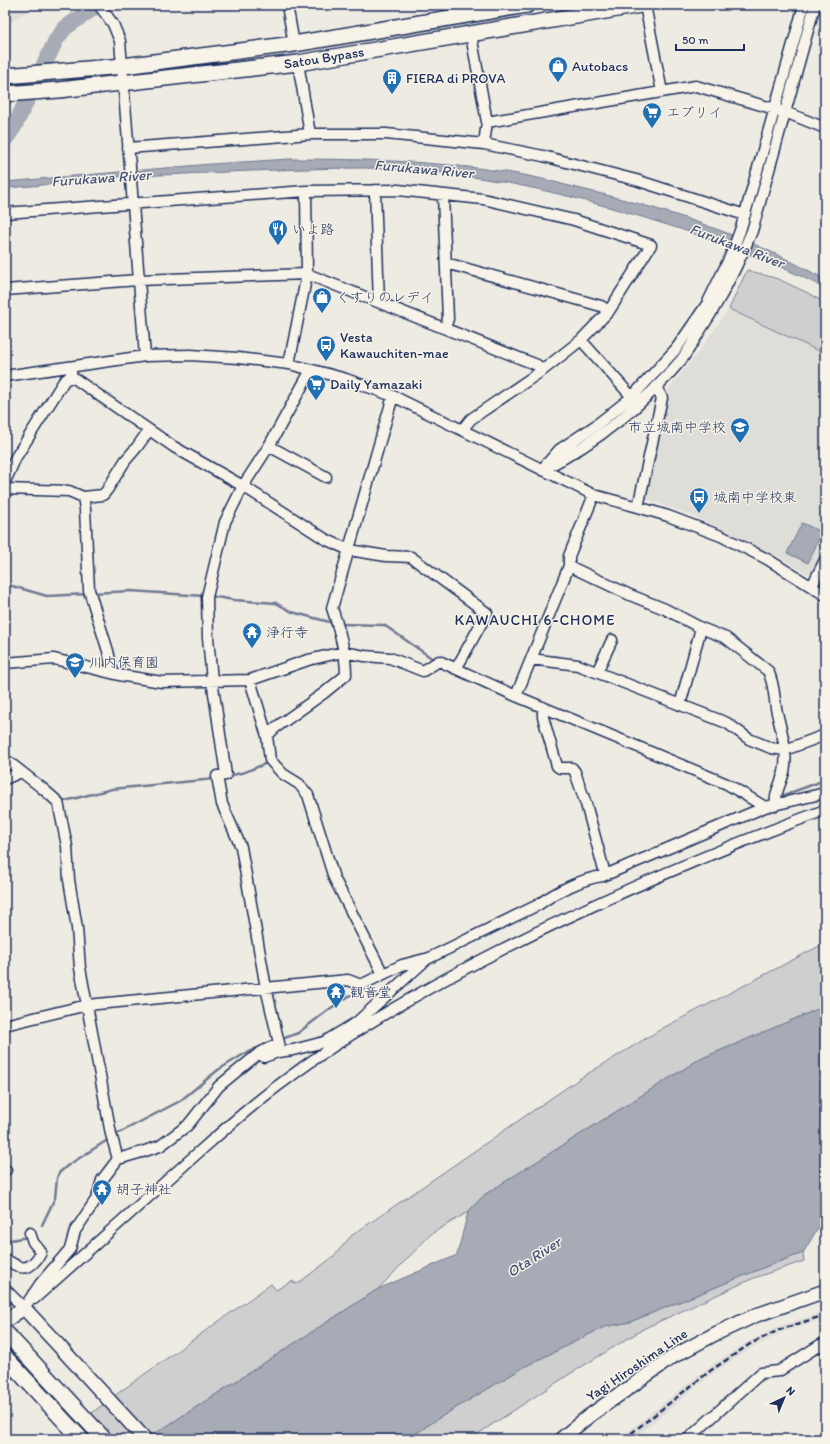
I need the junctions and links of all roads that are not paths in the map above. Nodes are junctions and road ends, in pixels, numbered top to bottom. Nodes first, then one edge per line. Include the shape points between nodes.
1 (99, 5) edge
2 (287, 5) edge
3 (527, 5) edge
4 (641, 5) edge
5 (645, 5) edge
6 (804, 5) edge
7 (815, 5) edge
8 (468, 10) edge
9 (471, 35) junction
10 (294, 44) junction
11 (298, 63) junction
12 (123, 66) junction
13 (7, 75) edge
14 (124, 83) junction
15 (662, 92) junction
16 (5, 94) edge
17 (775, 110) junction
18 (785, 112) junction
19 (487, 122) junction
20 (825, 128) edge
21 (310, 134) junction
22 (484, 144) junction
23 (128, 148) junction
24 (375, 190) junction
25 (306, 191) junction
26 (443, 195) junction
27 (134, 203) junction
28 (5, 213) edge
29 (745, 215) junction
30 (735, 258) junction
31 (446, 263) junction
32 (307, 274) junction
33 (138, 280) junction
34 (5, 290) edge
35 (379, 302) junction
36 (609, 311) junction
37 (445, 328) junction
38 (581, 340) junction
39 (145, 356) junction
40 (289, 364) junction
41 (310, 370) junction
42 (543, 370) junction
43 (71, 371) junction
44 (5, 376) edge
45 (656, 387) junction
46 (393, 396) junction
47 (632, 397) junction
48 (149, 430) junction
49 (462, 430) junction
50 (269, 446) junction
51 (542, 470) junction
52 (326, 478) dead end
53 (5, 482) edge
54 (243, 486) junction
55 (5, 489) edge
56 (594, 495) junction
57 (83, 497) junction
58 (638, 507) junction
59 (349, 550) junction
60 (825, 560) edge
61 (569, 566) junction
62 (812, 586) junction
63 (825, 595) edge
64 (701, 628) junction
65 (612, 640) dead end
66 (343, 652) junction
67 (531, 658) junction
68 (5, 663) edge
69 (456, 669) junction
70 (597, 672) junction
71 (113, 673) junction
72 (212, 680) junction
73 (250, 680) junction
74 (516, 696) junction
75 (680, 705) junction
76 (544, 708) junction
77 (825, 735) edge
78 (267, 736) junction
79 (785, 750) junction
80 (5, 759) edge
81 (21, 772) junction
82 (5, 780) edge
83 (825, 793) edge
84 (771, 806) junction
85 (825, 810) edge
86 (605, 874) junction
87 (427, 959) junction
88 (383, 974) junction
89 (266, 988) junction
90 (87, 1005) junction
91 (5, 1025) edge
92 (244, 1065) junction
93 (118, 1159) junction
94 (30, 1233) dead end
95 (5, 1259) edge
96 (5, 1289) edge
97 (825, 1291) edge
98 (27, 1311) junction
99 (5, 1321) edge
100 (5, 1327) edge
101 (5, 1332) edge
102 (825, 1347) edge
103 (5, 1356) edge
104 (81, 1439) edge
105 (104, 1439) edge
106 (145, 1439) edge
107 (561, 1439) edge
108 (688, 1439) edge

1 - 12 street via 116,30
2 - 10 street
3 - 8 highway, Satou Bypass
4 - 9 highway, Satou Bypass
5 - 15 street
6 - 17 street
7 - 18 street
8 - 10 highway, Satou Bypass
9 - 11 highway, Satou Bypass
9 - 19 street
10 - 12 highway, Satou Bypass
11 - 14 highway, Satou Bypass
11 - 21 street
12 - 13 highway, Satou Bypass
12 - 14 street
14 - 16 highway, Satou Bypass
14 - 23 street
15 - 17 street via 696,86
15 - 19 street
17 - 18 street
17 - 29 street
18 - 20 street
18 - 30 street via 752,231
19 - 22 street
21 - 22 street via 386,134
21 - 23 street
22 - 29 street via 636,180
23 - 27 street
24 - 25 street
24 - 26 street
24 - 35 street
25 - 27 street
25 - 32 street
26 - 31 street
26 - 36 street via 483,199 566,218 651,245
27 - 28 street
27 - 33 street
29 - 30 street
30 - 45 street via 714,310 682,358
30 - 47 street via 676,349
31 - 36 street via 601,306
31 - 37 street via 448,319
32 - 33 street
32 - 35 street
32 - 40 street
33 - 34 street
33 - 39 street
35 - 37 street
36 - 38 street
37 - 42 street via 537,365
38 - 42 street
38 - 47 street
39 - 40 street via 190,355
39 - 43 street
40 - 41 street
41 - 46 street via 346,379
41 - 50 street
42 - 49 street via 471,419
43 - 44 street
43 - 48 street
43 - 53 street via 16,457
45 - 51 street via 632,411 596,438
45 - 58 street via 662,398
46 - 49 street
46 - 59 street
47 - 51 street via 559,450
48 - 54 street
48 - 57 street via 125,461 108,490 103,495
49 - 51 street
50 - 52 street
50 - 54 street
51 - 56 street
54 - 59 street via 325,539
54 - 72 street via 225,522 207,597
55 - 57 street via 69,491
56 - 58 street
56 - 61 street via 569,556
57 - 71 street via 89,590
58 - 62 street via 721,536
59 - 66 street via 332,608
59 - 69 street via 411,557 487,612
60 - 62 street
61 - 64 street
61 - 67 street
62 - 63 street
64 - 75 street
64 - 79 street via 726,638 768,672 772,679
65 - 70 street
66 - 69 street via 390,658 423,671 439,661
66 - 73 street via 308,660
66 - 78 street via 346,675
67 - 70 street via 578,665
67 - 74 street
68 - 71 street via 54,659
69 - 74 street
70 - 75 street
71 - 72 street via 162,682
72 - 73 street
72 - 89 street via 226,774 217,776 222,804 241,847
73 - 78 street
74 - 76 street
75 - 79 street via 727,723 749,739 771,748
76 - 84 street via 727,784
76 - 86 street via 543,717 557,766 572,768 575,772
77 - 79 street
78 - 88 street via 270,760 282,774 299,784 308,795 334,878
79 - 84 street via 784,772
80 - 81 street
81 - 82 street
81 - 90 street via 58,802 67,846 80,968
83 - 84 street
84 - 86 street
85 - 98 street via 704,856 591,906 452,975 400,1005 281,1082 97,1242
86 - 87 street via 549,897 538,905
87 - 88 street via 402,965
87 - 92 street via 357,1022 324,1042 278,1052
88 - 89 street via 361,985 348,980
89 - 90 street
89 - 92 street via 279,1043
90 - 91 street
90 - 93 street
92 - 93 street via 218,1086 188,1125 160,1146
93 - 98 street via 102,1180 97,1198 76,1231 70,1249 40,1284
94 - 95 street via 41,1252 30,1266 18,1267
96 - 98 street
97 - 107 main road, Yagi Hiroshima Line via 754,1316 674,1356
98 - 99 main road
98 - 100 street
98 - 106 main road
101 - 105 highway
102 - 108 street via 820,1345 780,1371 761,1373
103 - 104 highway

